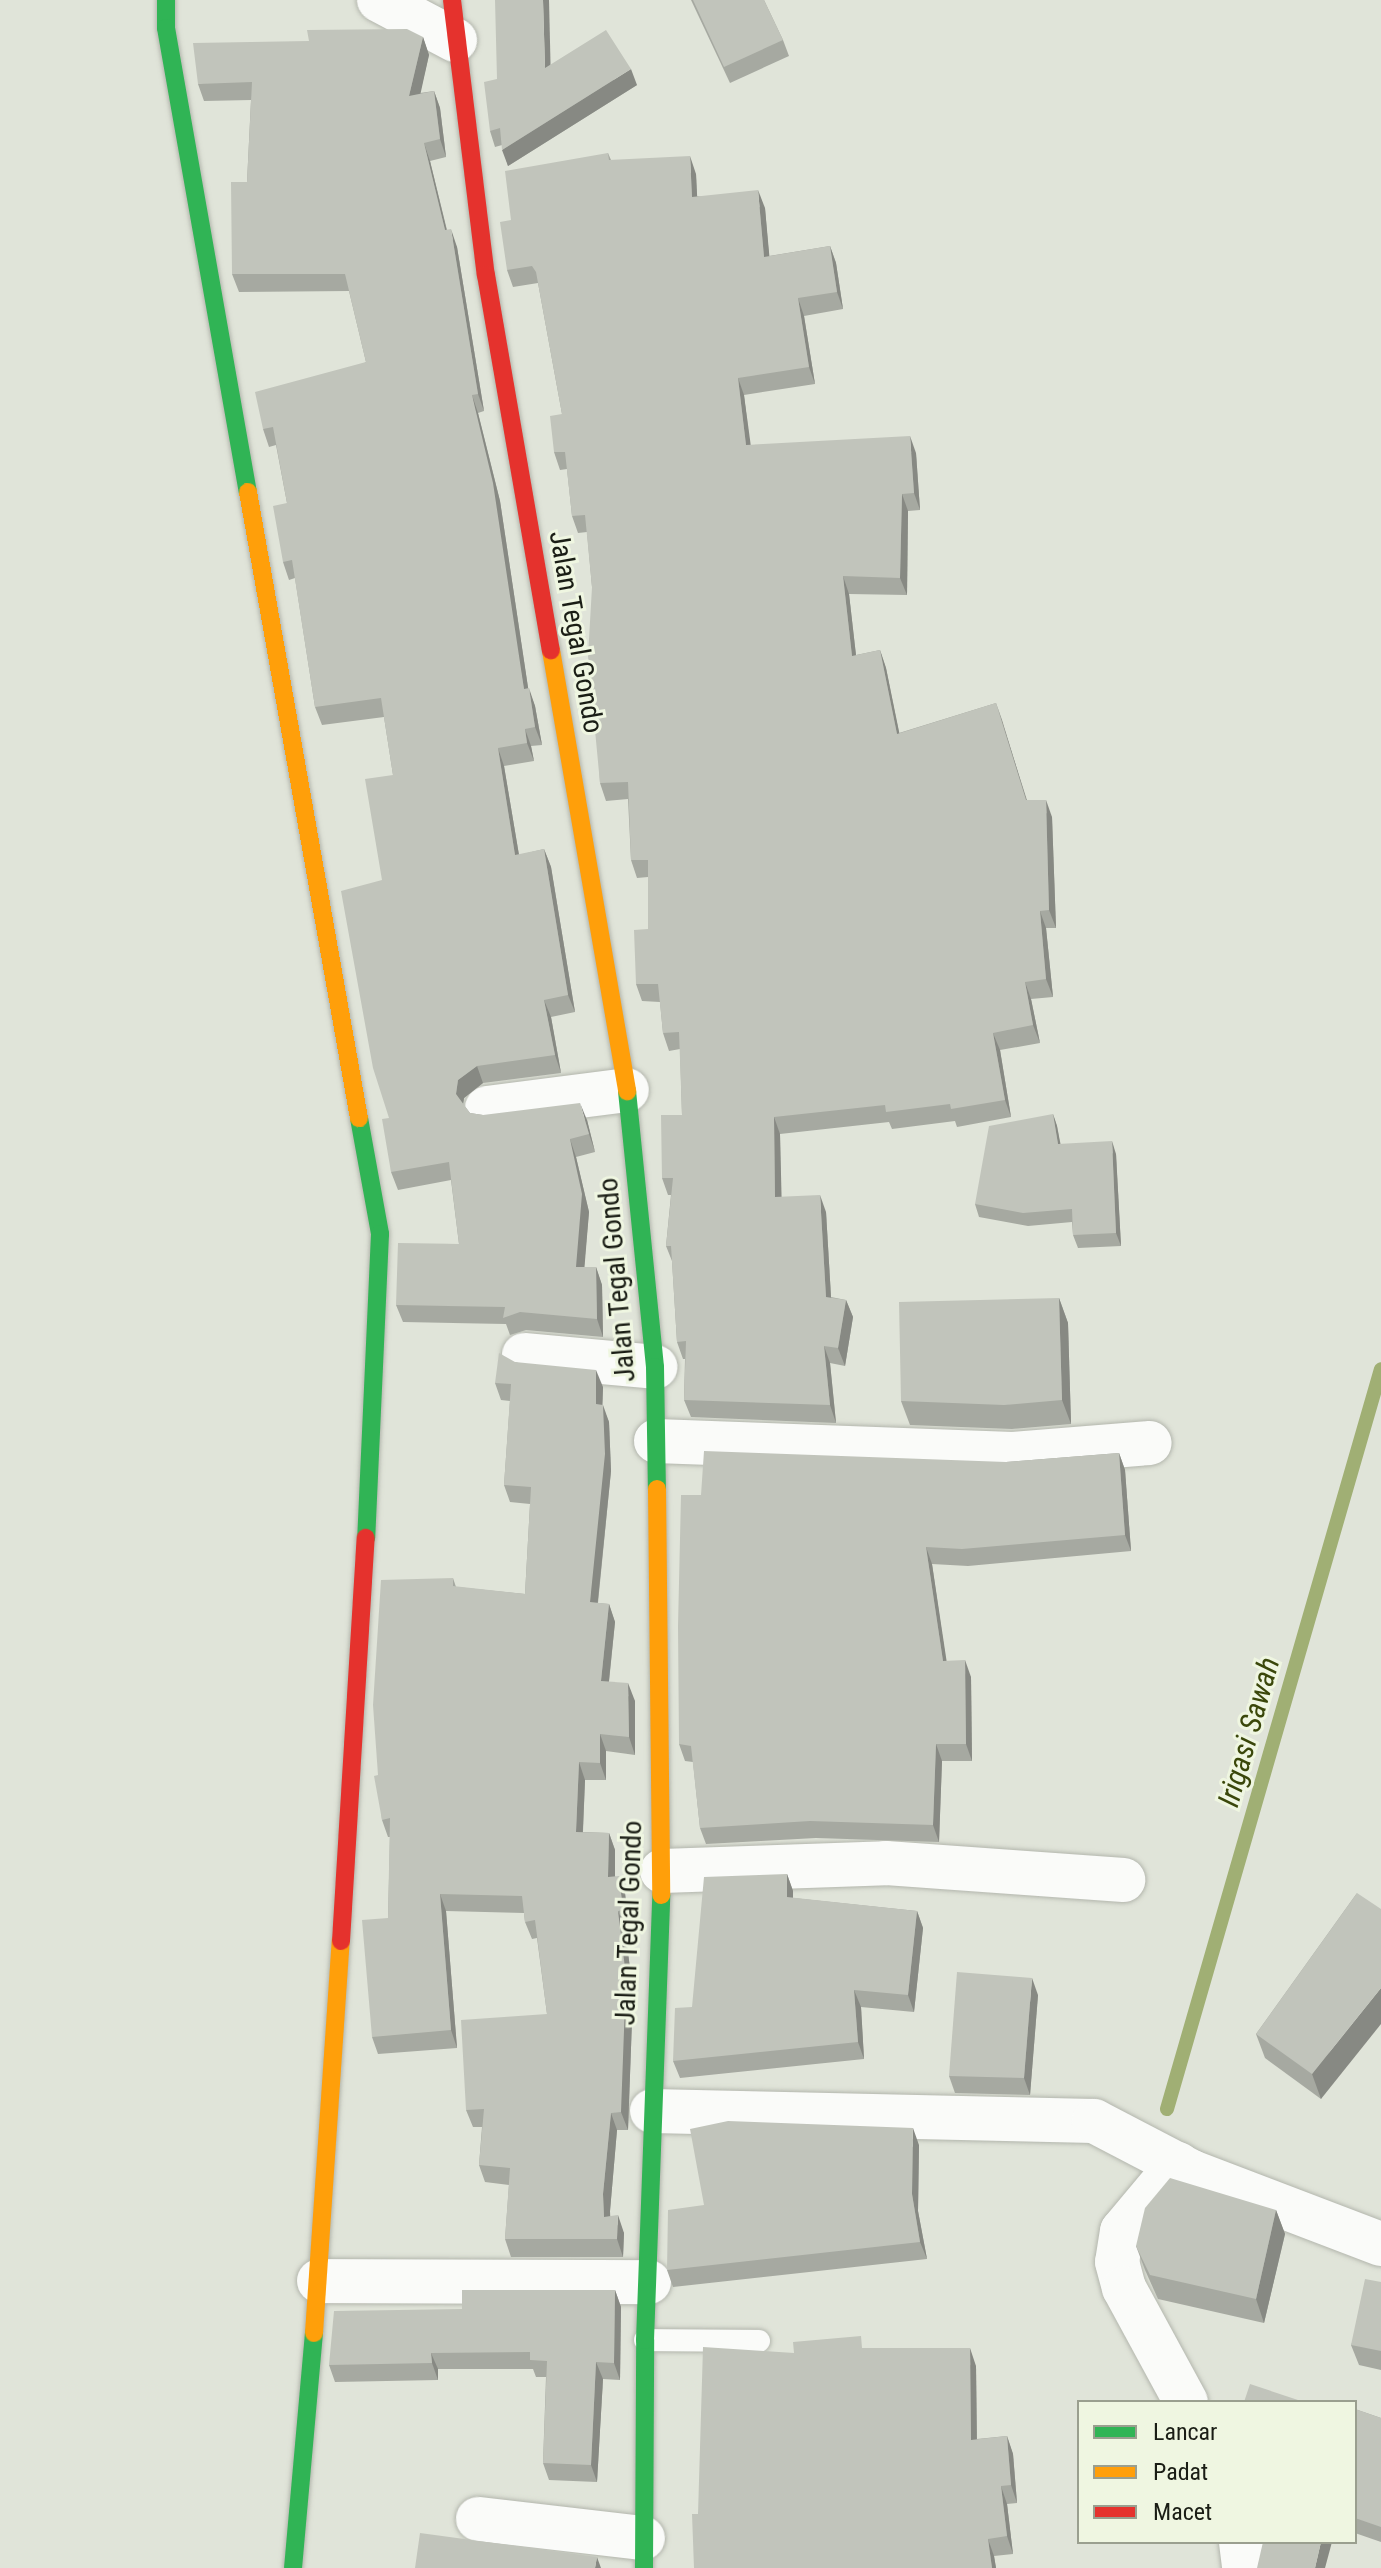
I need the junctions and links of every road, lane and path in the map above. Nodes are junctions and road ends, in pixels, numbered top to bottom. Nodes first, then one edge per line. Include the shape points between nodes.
1 (166, 0) edge
2 (379, 0) edge
3 (454, 24) edge
4 (627, 1090) junction
5 (487, 1108) dead end
6 (524, 1355) dead end
7 (655, 1367) junction
8 (656, 1441) junction
9 (1134, 1445) dead end
10 (662, 1871) junction
11 (1106, 1879) dead end
12 (652, 2111) junction
13 (1174, 2161) junction
14 (1381, 2244) edge
15 (319, 2281) junction
16 (649, 2282) junction
17 (645, 2340) junction
18 (759, 2341) dead end
19 (1185, 2400) edge
20 (478, 2519) dead end
21 (1241, 2544) edge
22 (643, 2553) edge
23 (293, 2568) edge
24 (1244, 2568) edge

1 - 15 street via 166,28 380,1234 376,1382
2 - 3 street
3 - 4 street, Jalan Tegal Gondo via 486,275
4 - 5 street
4 - 7 street, Jalan Tegal Gondo
6 - 7 street
7 - 8 street, Jalan Tegal Gondo
8 - 9 street via 885,1453 1013,1454
8 - 10 street, Jalan Tegal Gondo
10 - 11 street via 886,1863
10 - 12 street, Jalan Tegal Gondo
12 - 13 street via 1094,2121
12 - 16 street, Jalan Tegal Gondo
13 - 14 street
13 - 19 street via 1122,2231 1117,2262 1124,2288
15 - 16 street
15 - 23 street
16 - 17 street, Jalan Tegal Gondo
17 - 18 lane
17 - 22 street, Jalan Tegal Gondo
20 - 22 street
21 - 24 street

